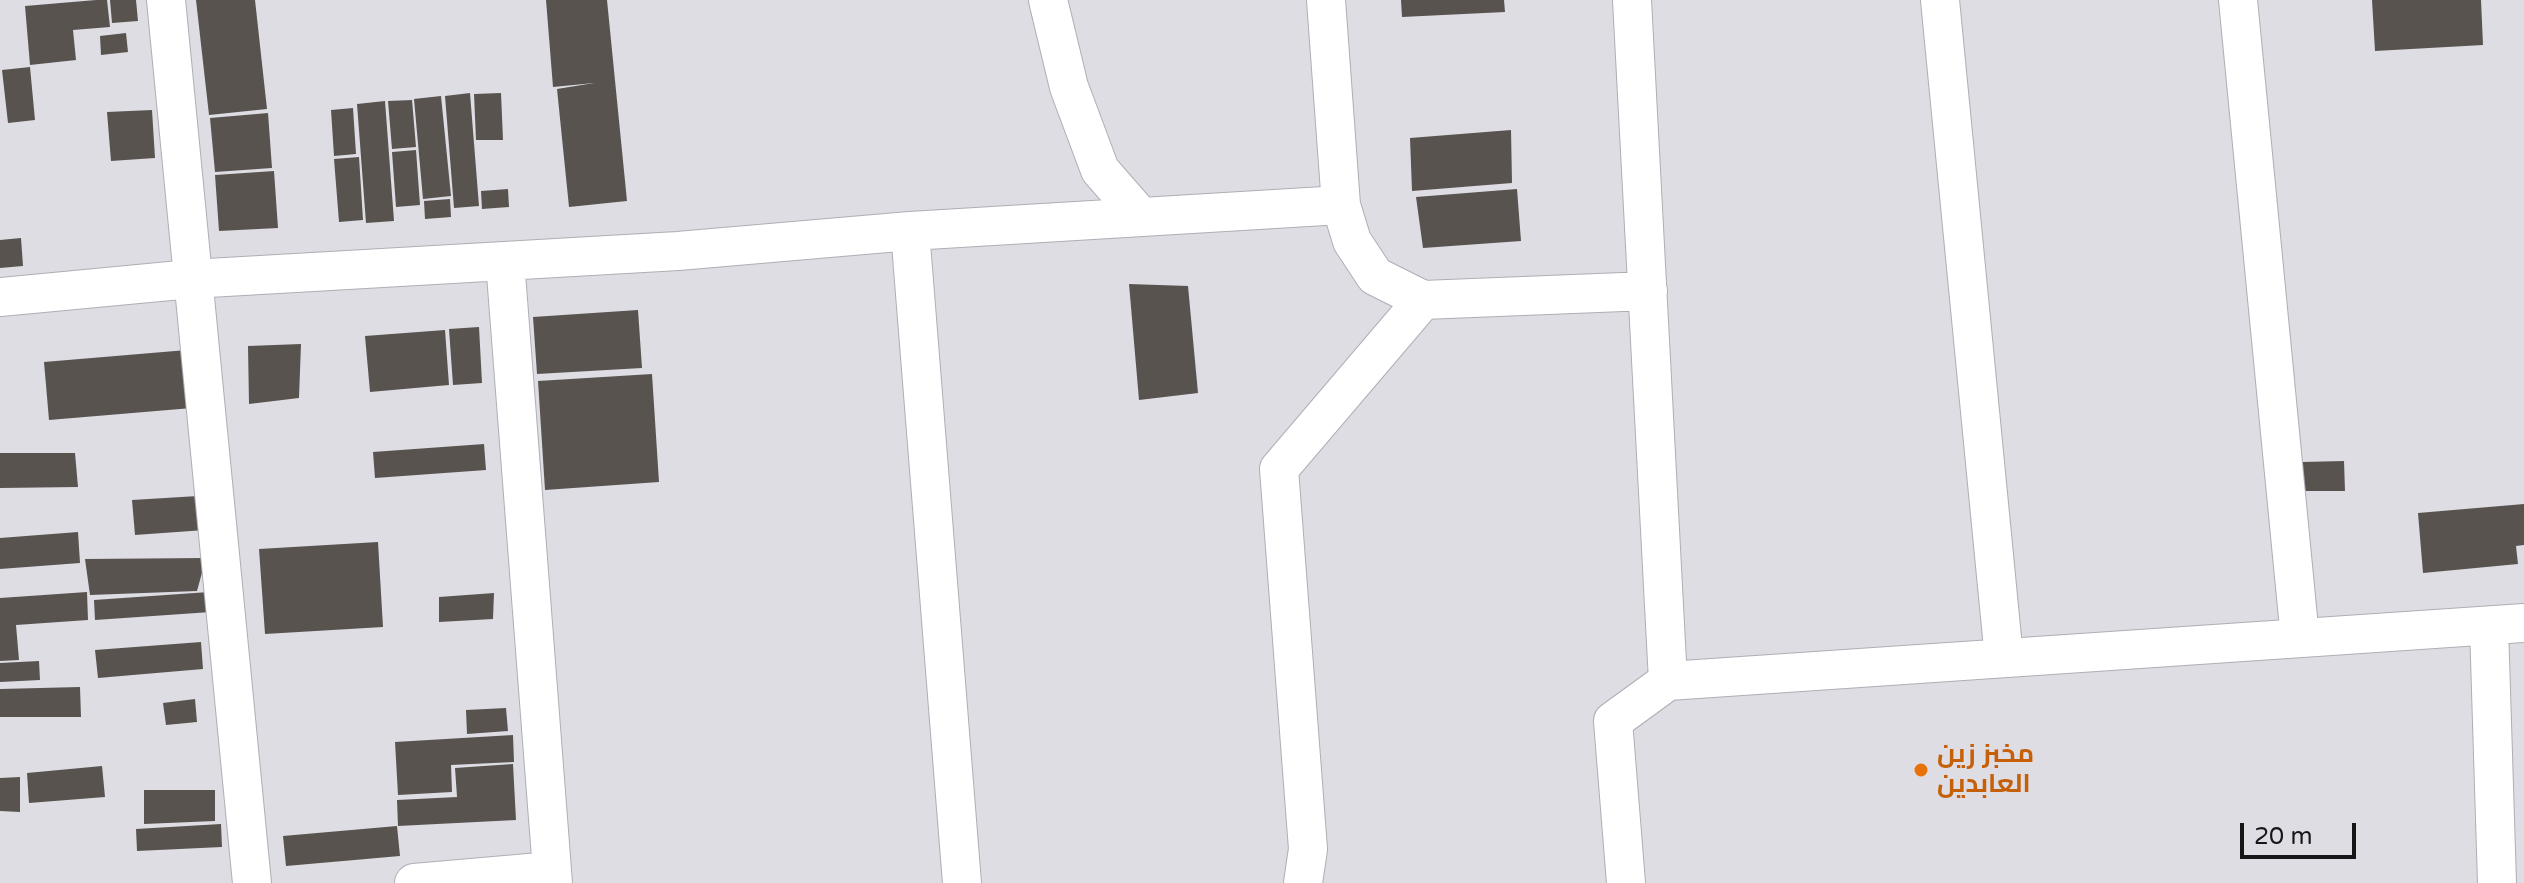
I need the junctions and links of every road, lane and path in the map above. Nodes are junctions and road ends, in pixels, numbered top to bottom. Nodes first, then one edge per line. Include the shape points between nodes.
1 (166, 0) edge
2 (1048, 0) edge
3 (1326, 0) edge
4 (1632, 0) edge
5 (1940, 0) edge
6 (2238, 0) edge
7 (1341, 205) junction
8 (1141, 217) junction
9 (910, 231) junction
10 (505, 261) junction
11 (191, 279) junction
12 (1648, 291) junction
13 (0, 297) edge
14 (1423, 300) junction
15 (2507, 624) edge
16 (2300, 638) junction
17 (2004, 658) junction
18 (1668, 681) junction
19 (553, 877) edge
20 (252, 883) edge
21 (414, 883) edge
22 (962, 883) edge
23 (1303, 883) edge
24 (1626, 883) edge
25 (2497, 883) edge

1 - 11 street
2 - 8 street via 1069,87 1100,170
3 - 7 street
4 - 12 street
5 - 17 street
6 - 16 street
7 - 8 street
7 - 14 street via 1352,241 1375,276
8 - 9 street
9 - 10 street
9 - 22 street
10 - 11 street
10 - 19 street
11 - 13 street
11 - 20 street
12 - 14 street
12 - 18 street
14 - 23 street via 1279,469 1308,849
15 - 16 street
15 - 25 street
16 - 17 street
17 - 18 street
18 - 24 street via 1613,721
19 - 21 street

